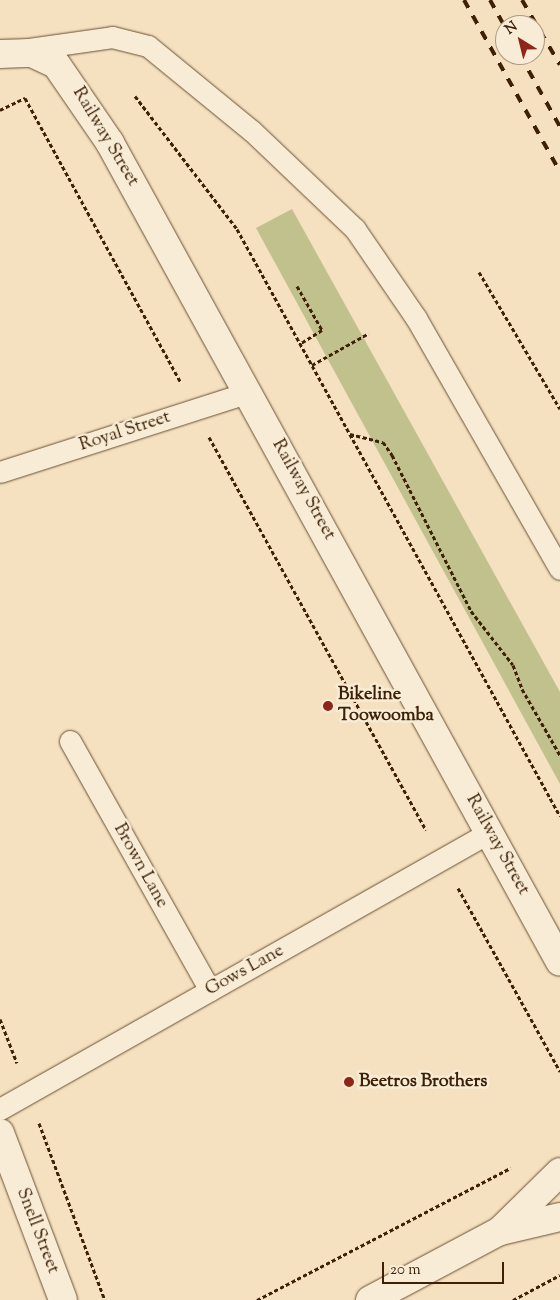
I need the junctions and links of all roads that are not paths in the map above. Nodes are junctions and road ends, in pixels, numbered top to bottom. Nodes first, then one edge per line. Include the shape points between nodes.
1 (7, 53) edge
2 (249, 392) junction
3 (0, 472) edge
4 (560, 569) edge
5 (70, 741) dead end
6 (490, 832) junction
7 (560, 962) edge
8 (210, 990) junction
9 (0, 1109) edge
10 (0, 1133) edge
11 (560, 1172) edge
12 (560, 1217) edge
13 (500, 1231) junction
14 (63, 1300) edge
15 (370, 1300) edge

1 - 2 street, Railway Street via 45,57 64,71 156,222
1 - 4 lane via 112,37 148,46 252,131 355,229 385,267
2 - 3 lane, Royal Street
2 - 6 street, Railway Street
5 - 8 lane, Brown Lane
6 - 7 street, Railway Street
6 - 8 lane, Gows Lane
8 - 9 lane, Gows Lane
10 - 14 street, Snell Street
11 - 13 street
12 - 13 street
13 - 15 street

